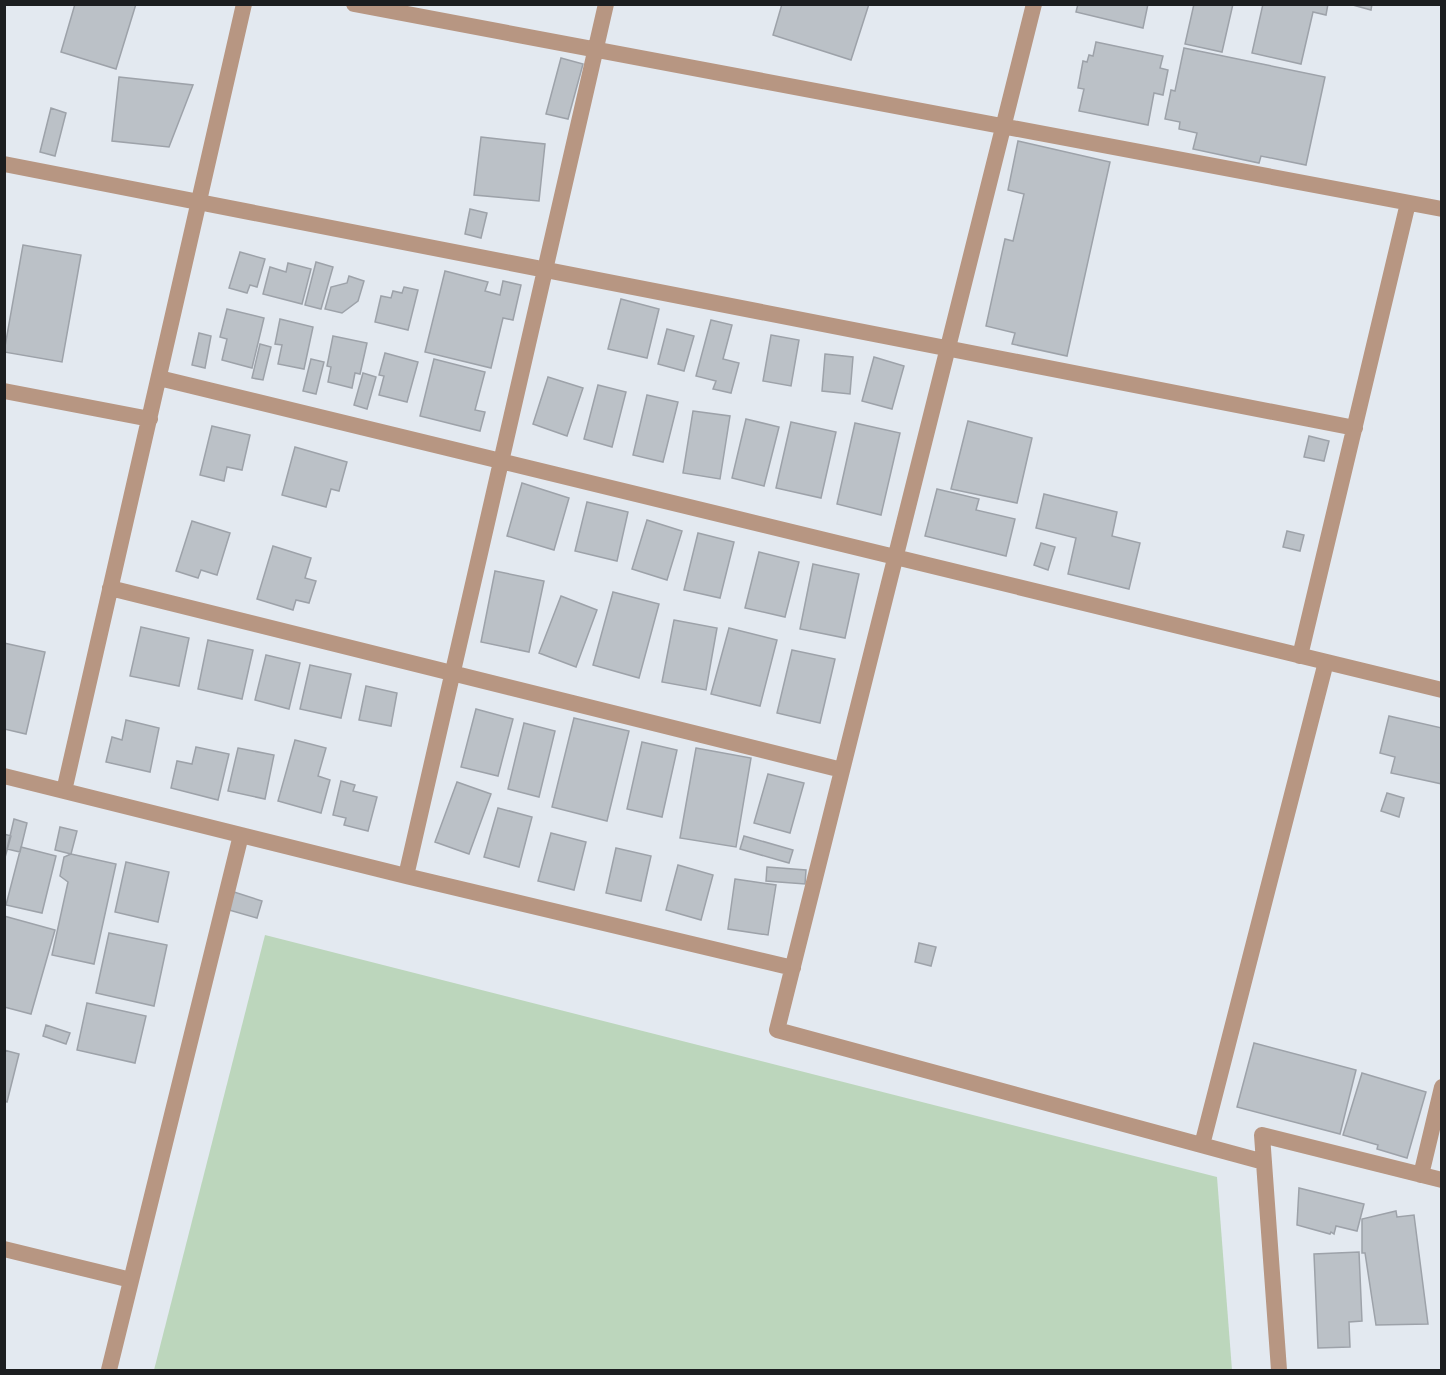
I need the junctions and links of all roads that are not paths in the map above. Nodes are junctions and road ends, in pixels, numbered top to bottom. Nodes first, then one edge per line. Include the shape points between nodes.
1 (244, 4) edge
2 (354, 4) edge
3 (606, 4) edge
4 (1034, 4) edge
5 (596, 50) junction
6 (1003, 127) junction
7 (4, 164) edge
8 (199, 202) junction
9 (1408, 203) junction
10 (1442, 209) edge
11 (545, 270) junction
12 (948, 349) junction
13 (159, 378) junction
14 (4, 391) edge
15 (150, 419) junction
16 (1355, 428) junction
17 (501, 461) junction
18 (895, 557) junction
19 (110, 588) junction
20 (1300, 656) junction
21 (1326, 662) junction
22 (453, 673) junction
23 (1442, 690) edge
24 (842, 770) junction
25 (4, 776) edge
26 (64, 791) junction
27 (241, 835) junction
28 (406, 876) junction
29 (793, 968) junction
30 (1442, 1087) edge
31 (1202, 1145) junction
32 (1264, 1162) junction
33 (1421, 1175) junction
34 (1442, 1180) edge
35 (4, 1249) edge
36 (131, 1281) junction
37 (109, 1371) edge
38 (1279, 1371) edge

1 - 8 street
2 - 5 street
3 - 5 street
4 - 6 street
5 - 6 street
5 - 11 street
6 - 9 street
6 - 12 street
7 - 8 street
8 - 11 street
8 - 13 street
9 - 10 street
9 - 16 street
11 - 12 street
11 - 17 street
12 - 16 street
12 - 18 street
13 - 15 street
13 - 17 street
14 - 15 street
15 - 19 street
16 - 20 street
17 - 18 street
17 - 22 street
18 - 20 street
18 - 24 street
19 - 22 street
19 - 26 street
20 - 21 street
21 - 23 street
21 - 31 street
22 - 24 street
22 - 28 street
24 - 29 street
25 - 26 street
26 - 27 street
27 - 28 street
27 - 36 street
28 - 29 street
29 - 31 street via 777,1030
30 - 33 street
31 - 32 street
32 - 33 street via 1262,1135
32 - 38 street
33 - 34 street
35 - 36 street
36 - 37 street

